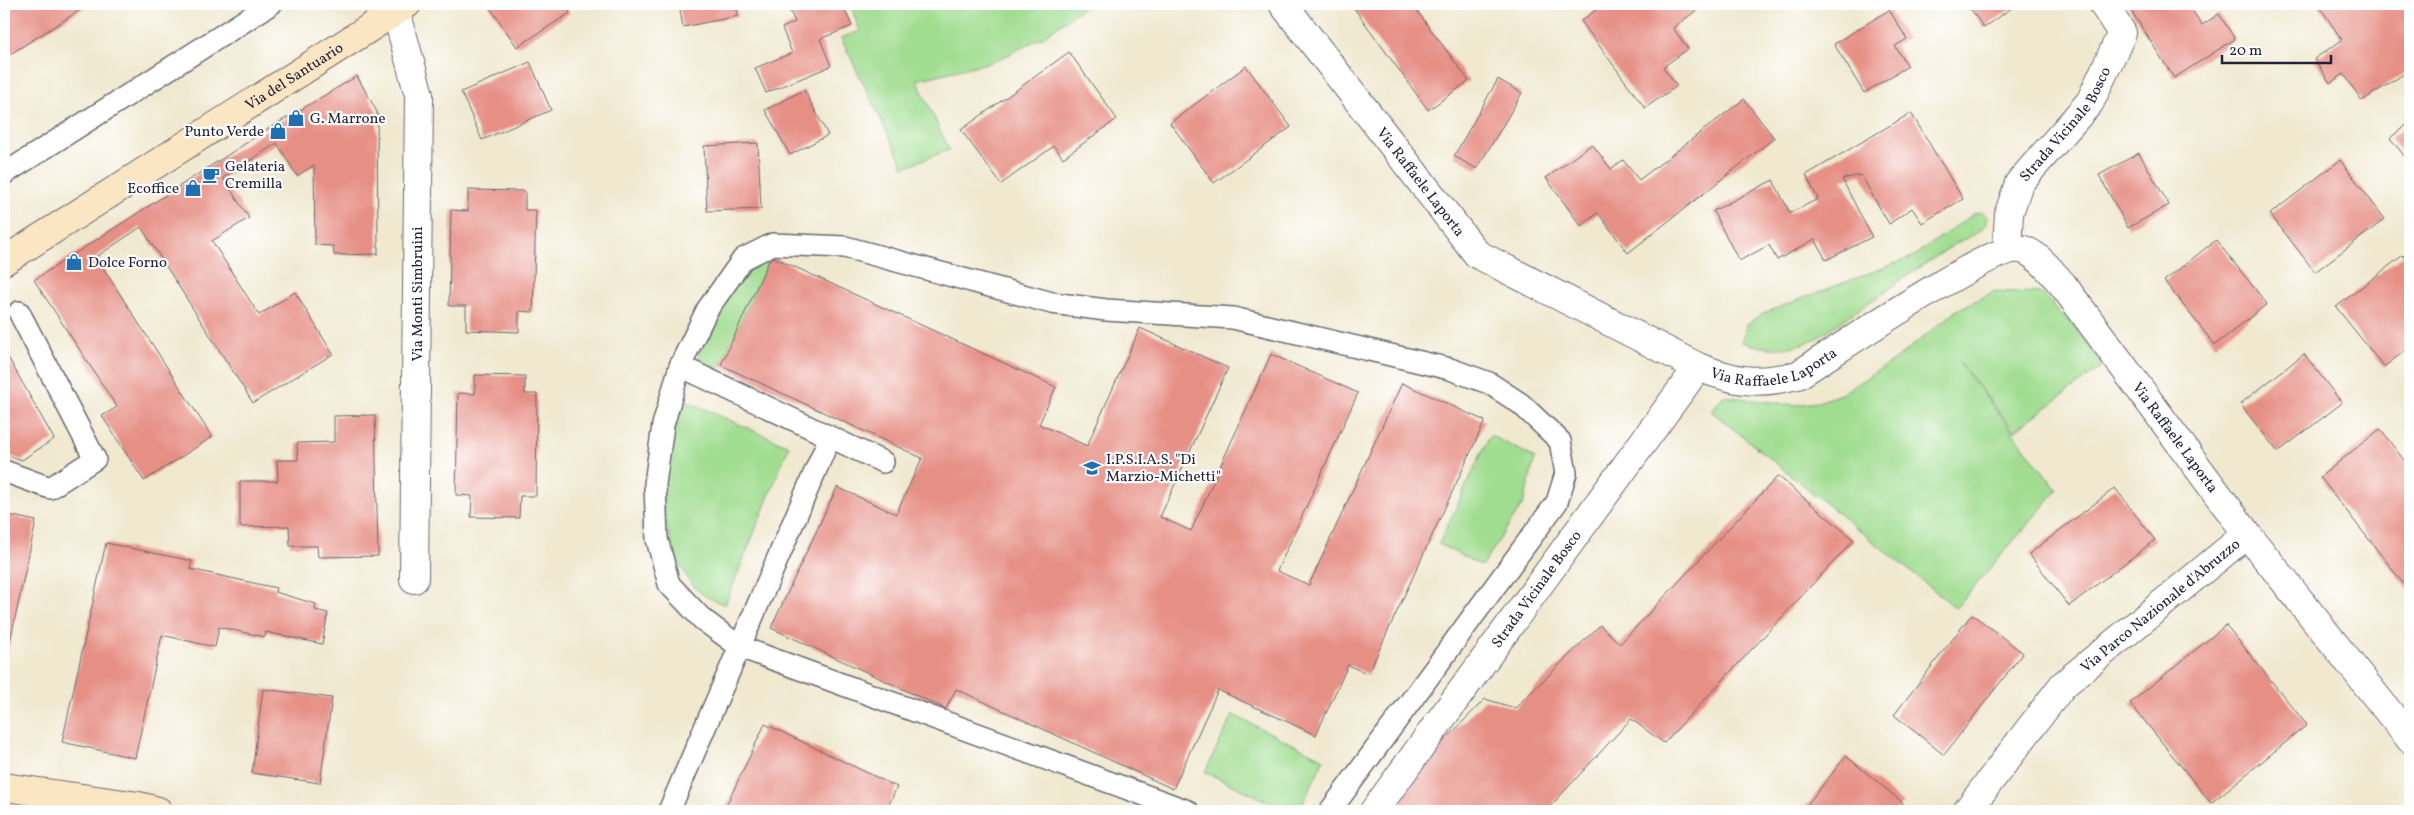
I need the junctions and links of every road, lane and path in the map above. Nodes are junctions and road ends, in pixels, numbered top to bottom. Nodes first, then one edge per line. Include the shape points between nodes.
1 (271, 4) edge
2 (1283, 4) edge
3 (2103, 4) edge
4 (402, 7) edge
5 (4, 174) edge
6 (2007, 250) junction
7 (4, 261) edge
8 (19, 312) dead end
9 (680, 366) junction
10 (1698, 367) junction
11 (830, 437) junction
12 (883, 462) dead end
13 (4, 471) edge
14 (2247, 534) junction
15 (414, 579) dead end
16 (740, 647) junction
17 (2410, 739) edge
18 (4, 787) edge
19 (158, 811) edge
20 (669, 811) edge
21 (1188, 811) edge
22 (1330, 811) edge
23 (1374, 811) edge
24 (1967, 811) edge

1 - 5 lane
2 - 10 street, Via Raffaele Laporta via 1477,254
3 - 6 street, Strada Vicinale Bosco via 2122,34 2090,102 2019,182 2009,213
4 - 7 street, Via del Santuario
4 - 15 street, Via Monti Simbruini via 419,95
6 - 10 street, Via Raffaele Laporta via 1955,276 1798,375 1770,382 1742,381
6 - 14 street, Via Raffaele Laporta via 2020,249 2035,256 2063,285
8 - 13 lane via 96,459 50,488
9 - 11 lane
9 - 16 lane via 663,426 655,484 657,539 668,584 702,619
9 - 22 lane via 707,310 743,259 773,244 782,244 845,247 1052,303 1106,310 1233,318 1450,369 1489,384 1521,404 1560,440 1566,473 1557,502
10 - 23 street, Strada Vicinale Bosco
11 - 12 lane
11 - 16 lane
14 - 17 street, Via Parco Nazionale d'Abruzzo
14 - 24 street, Via Parco Nazionale d'Abruzzo via 2063,685
16 - 20 lane
16 - 21 lane
18 - 19 street

